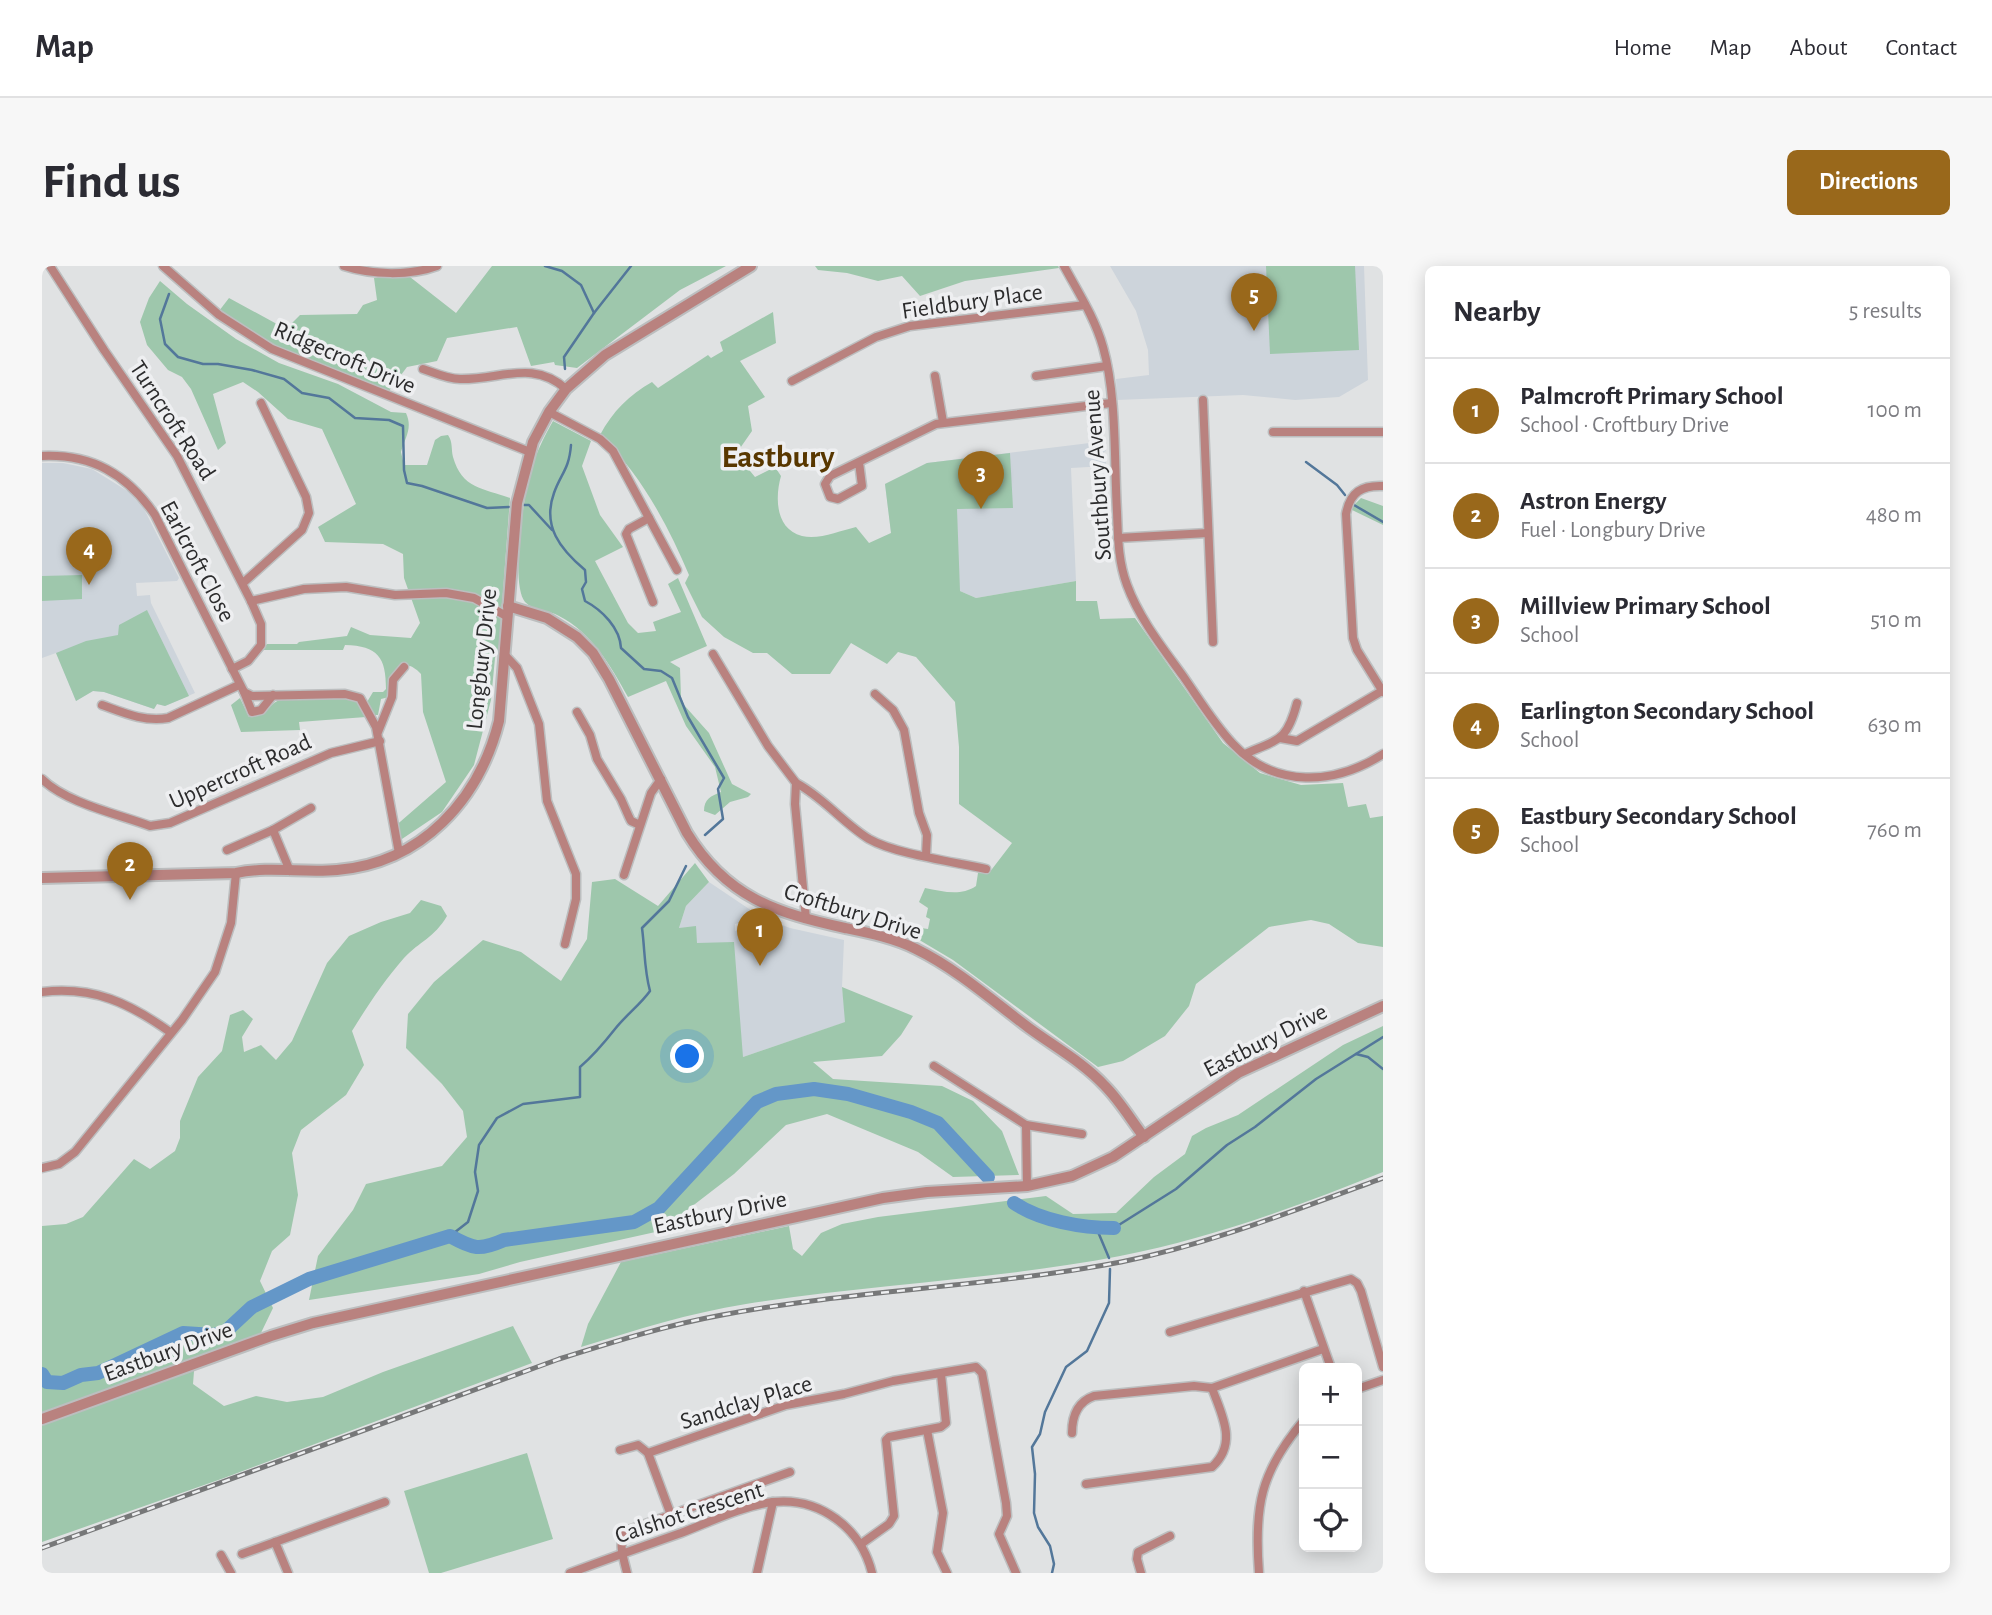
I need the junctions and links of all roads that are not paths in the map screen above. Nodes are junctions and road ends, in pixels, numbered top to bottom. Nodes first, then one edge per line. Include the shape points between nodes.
1 (50, 266) edge
2 (163, 266) edge
3 (344, 266) edge
4 (437, 266) edge
5 (751, 266) edge
6 (1064, 266) edge
7 (1086, 305) junction
8 (1107, 366) junction
9 (423, 369) dead end
10 (935, 376) dead end
11 (1036, 376) dead end
12 (792, 381) dead end
13 (566, 389) junction
14 (1203, 400) dead end
15 (261, 403) dead end
16 (1111, 403) junction
17 (550, 412) junction
18 (943, 422) junction
19 (1273, 432) dead end
20 (1383, 432) edge
21 (530, 453) junction
22 (42, 456) edge
23 (859, 462) junction
24 (1383, 486) edge
25 (649, 517) junction
26 (1208, 533) junction
27 (1118, 538) junction
28 (677, 570) dead end
29 (243, 583) junction
30 (251, 601) junction
31 (653, 602) dead end
32 (508, 611) junction
33 (1213, 642) dead end
34 (504, 654) junction
35 (713, 654) dead end
36 (404, 667) dead end
37 (232, 668) junction
38 (241, 688) junction
39 (1383, 692) edge
40 (875, 694) dead end
41 (273, 695) junction
42 (1297, 704) dead end
43 (102, 705) dead end
44 (578, 712) dead end
45 (379, 737) junction
46 (1280, 738) junction
47 (1245, 754) junction
48 (1383, 754) edge
49 (42, 779) edge
50 (660, 779) junction
51 (796, 783) junction
52 (312, 808) dead end
53 (640, 825) junction
54 (273, 830) junction
55 (228, 849) dead end
56 (398, 853) junction
57 (926, 855) junction
58 (986, 869) dead end
59 (290, 871) junction
60 (236, 873) junction
61 (624, 875) dead end
62 (42, 878) edge
63 (806, 919) junction
64 (565, 944) dead end
65 (42, 992) edge
66 (1383, 1006) edge
67 (170, 1032) junction
68 (934, 1066) dead end
69 (1026, 1125) junction
70 (1082, 1134) dead end
71 (1143, 1137) junction
72 (42, 1168) edge
73 (1027, 1186) junction
74 (1304, 1292) junction
75 (1170, 1332) dead end
76 (1323, 1349) junction
77 (1329, 1363) edge
78 (1383, 1367) edge
79 (940, 1374) junction
80 (1383, 1380) edge
81 (1362, 1387) edge
82 (1212, 1388) junction
83 (42, 1419) edge
84 (1300, 1426) edge
85 (927, 1430) junction
86 (1072, 1433) dead end
87 (620, 1450) dead end
88 (648, 1453) junction
89 (790, 1472) dead end
90 (1086, 1484) dead end
91 (385, 1502) dead end
92 (773, 1502) junction
93 (670, 1515) junction
94 (1170, 1536) dead end
95 (275, 1542) junction
96 (861, 1544) junction
97 (623, 1553) junction
98 (242, 1554) dead end
99 (221, 1555) dead end
100 (232, 1573) edge
101 (288, 1573) edge
102 (570, 1573) edge
103 (627, 1573) edge
104 (757, 1573) edge
105 (872, 1573) edge
106 (947, 1573) edge
107 (1016, 1573) edge
108 (1141, 1573) edge
109 (1259, 1573) edge

1 - 29 street, Turncroft Road via 177,456
2 - 21 street, Ridgecroft Drive via 219,316 272,349
3 - 4 street via 380,273
5 - 13 street, Longbury Drive via 605,355
6 - 7 street, Southbury Avenue
7 - 8 street, Southbury Avenue
7 - 12 street, Fieldbury Place via 910,326 876,337
8 - 11 street
8 - 16 street, Southbury Avenue
9 - 13 street via 463,379 540,373
10 - 18 street
13 - 17 street, Longbury Drive
14 - 26 street
15 - 29 street via 306,497 309,513 302,530
16 - 18 street
16 - 27 street, Southbury Avenue
17 - 21 street, Longbury Drive
17 - 25 street via 608,445
18 - 23 street
19 - 20 street
21 - 32 street, Longbury Drive via 514,527
22 - 37 street, Earlcroft Close via 73,457 105,468 143,499
23 - 23 street via 826,479 830,497 838,499 862,486
24 - 39 street via 1359,490 1347,504 1346,514 1353,638
25 - 28 street
25 - 31 street via 626,534
26 - 27 street
26 - 33 street
27 - 47 street, Southbury Avenue via 1127,586 1147,626 1214,721
29 - 30 street, Turncroft Road
30 - 32 street via 326,586 395,595 446,593
30 - 37 street, Earlcroft Close via 261,624 261,645 248,661
32 - 34 street, Longbury Drive
32 - 50 street, Croftbury Drive via 547,618 593,653
34 - 56 street, Longbury Drive via 499,721 475,783 437,828
34 - 64 street via 517,668 539,724 547,801 576,874 576,898
35 - 51 street via 768,746
36 - 45 street via 393,680
37 - 38 street, Earlcroft Close
38 - 41 street via 252,696
38 - 41 street via 253,712 261,710
38 - 43 street via 158,720
39 - 46 street via 1297,741
40 - 57 street via 893,710 904,730 927,835
41 - 45 street via 360,698
42 - 46 street via 1290,727
44 - 53 street via 602,768 629,817
45 - 49 street, Uppercroft Road via 158,827 74,799
45 - 56 street
46 - 47 street
47 - 48 street, Southbury Avenue via 1263,767 1305,778 1339,775
50 - 53 street
50 - 63 street, Croftbury Drive via 687,833 712,866 751,898
51 - 57 street via 867,838
51 - 63 street
52 - 54 street
53 - 61 street
54 - 55 street
54 - 59 street
56 - 59 street, Longbury Drive via 353,868
57 - 58 street
59 - 60 street, Longbury Drive
60 - 62 street, Longbury Drive
60 - 67 street via 231,923 219,961 202,994
63 - 71 street, Croftbury Drive via 898,942 934,959 1086,1069 1115,1097
65 - 67 street via 75,991 115,1000
66 - 71 street, Eastbury Drive via 1238,1073
67 - 72 street via 75,1152 60,1164
68 - 69 street
69 - 70 street
69 - 73 street
71 - 73 street, Eastbury Drive via 1072,1176
73 - 83 street, Eastbury Drive via 883,1198 313,1323
74 - 75 street
74 - 76 street
74 - 78 street via 1345,1280 1357,1283
76 - 77 street
76 - 82 street
79 - 85 street via 946,1423
79 - 88 street, Sandclay Place via 786,1405
79 - 107 street, Sandclay Place via 970,1367 982,1373 1007,1510 999,1534
80 - 81 street
82 - 86 street via 1094,1396 1076,1411
82 - 90 street via 1227,1435 1225,1450 1212,1466
84 - 109 street via 1276,1458 1259,1502
85 - 96 street via 886,1440 894,1516
85 - 106 street via 943,1513 937,1552
87 - 88 street, Sandclay Place via 638,1445
88 - 93 street
89 - 93 street
91 - 95 street
92 - 96 street, Calshot Crescent via 792,1502 826,1512
92 - 97 street, Calshot Crescent
92 - 104 street
93 - 97 street via 626,1531 621,1540
94 - 108 street via 1138,1552
95 - 98 street
95 - 101 street
96 - 105 street, Calshot Crescent
97 - 102 street, Calshot Crescent
97 - 103 street
99 - 100 street

